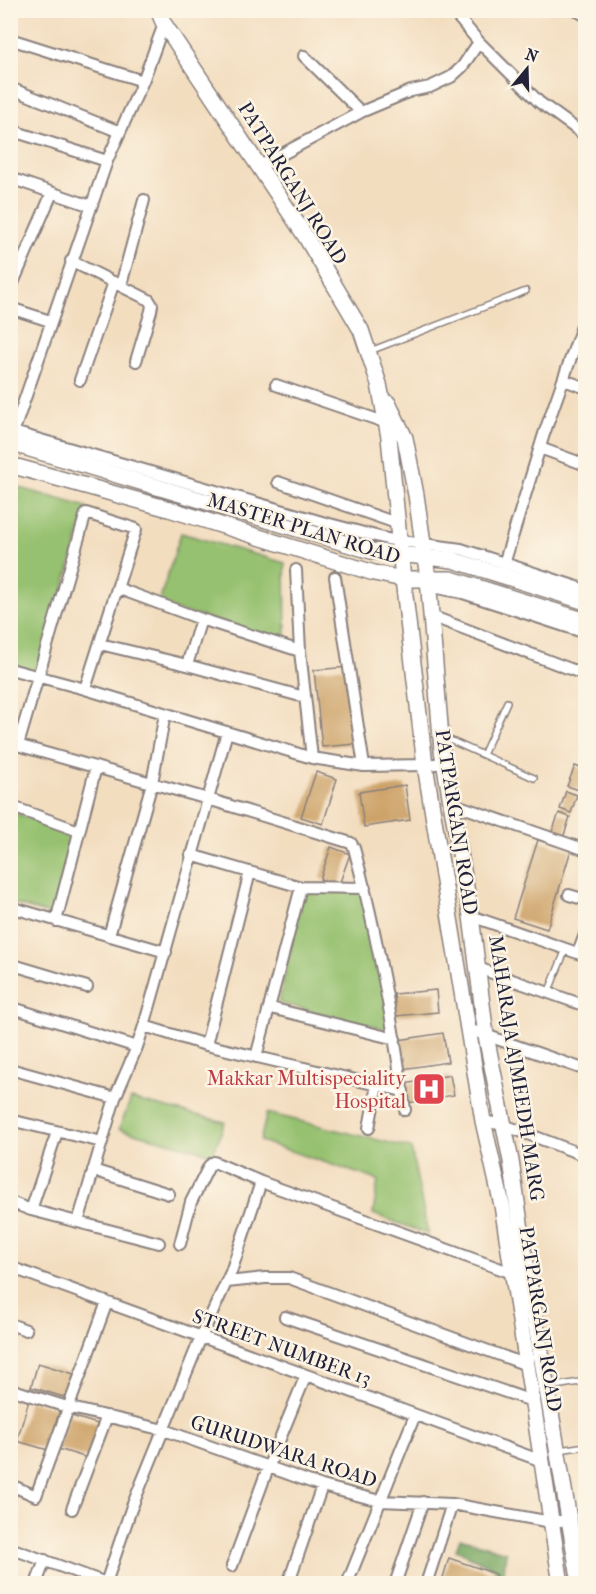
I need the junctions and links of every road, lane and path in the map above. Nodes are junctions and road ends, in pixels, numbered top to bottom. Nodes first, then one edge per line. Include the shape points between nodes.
1 (452, 10) edge
2 (576, 10) edge
3 (585, 16) edge
4 (161, 17) edge
5 (10, 39) edge
6 (479, 42) junction
7 (304, 56) dead end
8 (142, 81) junction
9 (10, 88) edge
10 (361, 111) junction
11 (10, 130) edge
12 (120, 132) junction
13 (585, 136) edge
14 (107, 161) junction
15 (260, 166) junction
16 (10, 178) edge
17 (52, 193) junction
18 (144, 200) dead end
19 (91, 206) junction
20 (71, 261) junction
21 (117, 283) junction
22 (10, 290) edge
23 (526, 291) dead end
24 (10, 308) edge
25 (585, 315) edge
26 (50, 321) junction
27 (368, 351) junction
28 (136, 361) dead end
29 (80, 380) dead end
30 (564, 380) junction
31 (379, 384) junction
32 (276, 385) dead end
33 (585, 388) edge
34 (387, 423) junction
35 (11, 436) edge
36 (540, 448) junction
37 (10, 465) edge
38 (585, 465) edge
39 (278, 482) dead end
40 (399, 524) junction
41 (401, 547) junction
42 (424, 550) junction
43 (504, 564) junction
44 (296, 570) dead end
45 (335, 577) dead end
46 (403, 579) junction
47 (428, 582) junction
48 (117, 588) junction
49 (585, 590) edge
50 (585, 602) edge
51 (431, 616) junction
52 (201, 619) junction
53 (585, 621) edge
54 (585, 633) edge
55 (100, 644) junction
56 (300, 651) junction
57 (187, 665) junction
58 (10, 669) edge
59 (585, 675) edge
60 (39, 677) junction
61 (85, 689) junction
62 (304, 697) junction
63 (507, 702) dead end
64 (165, 714) junction
65 (227, 732) junction
66 (441, 736) junction
67 (14, 744) edge
68 (483, 755) junction
69 (312, 758) junction
70 (444, 762) junction
71 (425, 765) junction
72 (364, 766) junction
73 (96, 767) junction
74 (534, 778) dead end
75 (152, 783) junction
76 (208, 799) junction
77 (451, 803) junction
78 (10, 806) edge
79 (79, 831) junction
80 (585, 850) edge
81 (191, 855) junction
82 (249, 872) junction
83 (301, 887) junction
84 (364, 888) junction
85 (569, 895) dead end
86 (585, 900) edge
87 (10, 907) edge
88 (471, 916) junction
89 (56, 921) junction
90 (585, 932) edge
91 (110, 936) junction
92 (566, 949) junction
93 (166, 952) junction
94 (582, 955) edge
95 (10, 964) edge
96 (478, 968) junction
97 (87, 987) dead end
98 (548, 993) junction
99 (585, 1006) edge
100 (10, 1007) edge
101 (271, 1008) junction
102 (144, 1026) junction
103 (468, 1029) junction
104 (486, 1036) junction
105 (395, 1039) junction
106 (206, 1045) junction
107 (137, 1047) junction
108 (256, 1057) junction
109 (10, 1069) edge
110 (585, 1071) edge
111 (377, 1085) junction
112 (403, 1091) junction
113 (115, 1098) junction
114 (405, 1110) dead end
115 (483, 1121) junction
116 (11, 1122) edge
117 (504, 1125) junction
118 (369, 1128) dead end
119 (57, 1132) junction
120 (102, 1142) junction
121 (585, 1156) edge
122 (93, 1170) junction
123 (261, 1182) junction
124 (169, 1194) dead end
125 (10, 1202) edge
126 (31, 1210) junction
127 (78, 1222) junction
128 (159, 1243) dead end
129 (180, 1244) dead end
130 (10, 1267) edge
131 (513, 1273) junction
132 (227, 1282) junction
133 (107, 1302) junction
134 (285, 1317) dead end
135 (10, 1324) edge
136 (26, 1330) dead end
137 (201, 1337) junction
138 (527, 1365) junction
139 (306, 1375) junction
140 (584, 1382) edge
141 (547, 1387) junction
142 (10, 1389) edge
143 (585, 1400) edge
144 (532, 1401) junction
145 (67, 1407) junction
146 (416, 1415) junction
147 (107, 1416) junction
148 (165, 1430) junction
149 (585, 1446) edge
150 (558, 1450) junction
151 (542, 1461) junction
152 (268, 1468) junction
153 (322, 1486) junction
154 (10, 1494) edge
155 (380, 1501) junction
156 (423, 1502) junction
157 (452, 1504) junction
158 (72, 1509) dead end
159 (569, 1520) junction
160 (551, 1522) junction
161 (580, 1546) edge
162 (10, 1548) edge
163 (556, 1551) junction
164 (45, 1560) junction
165 (232, 1566) dead end
166 (108, 1583) edge
167 (36, 1584) edge
168 (288, 1584) edge
169 (347, 1584) edge
170 (395, 1584) edge
171 (426, 1584) edge
172 (561, 1584) edge
173 (580, 1584) edge

1 - 6 street
2 - 3 street
4 - 8 street
4 - 15 main road, PATPARGANJ ROAD
5 - 8 street
6 - 10 street via 451,77
6 - 13 street via 539,102
7 - 10 street
8 - 12 street
9 - 12 street
10 - 15 street
11 - 14 street
12 - 14 street
14 - 19 street
15 - 27 main road, PATPARGANJ ROAD via 361,330
16 - 17 street
17 - 19 street
17 - 22 street
18 - 21 street
19 - 20 street
20 - 21 street
20 - 26 street
21 - 28 street via 145,297 152,305
21 - 29 street
23 - 27 lane
24 - 26 street
25 - 30 street
26 - 35 street
27 - 31 main road, PATPARGANJ ROAD
30 - 33 street
30 - 36 street
31 - 34 main road, PATPARGANJ ROAD
31 - 42 main road, PATPARGANJ ROAD via 405,438
32 - 34 street
34 - 40 main road, PATPARGANJ ROAD
35 - 41 main road, MASTER PLAN ROAD via 371,551
36 - 38 street
36 - 43 street
37 - 46 main road, MASTER PLAN ROAD
39 - 40 street
40 - 41 main road, PATPARGANJ ROAD
41 - 42 main road, MASTER PLAN ROAD
41 - 46 main road, PATPARGANJ ROAD
42 - 43 street via 461,549
42 - 47 main road, MAHARAJA AJMEEDH MARG
42 - 50 main road, MASTER PLAN ROAD
43 - 49 street
44 - 56 street
45 - 72 street
46 - 47 main road, MASTER PLAN ROAD
46 - 71 main road, PATPARGANJ ROAD
47 - 51 main road, MAHARAJA AJMEEDH MARG
47 - 53 main road, MASTER PLAN ROAD via 451,579
47 - 54 street
48 - 52 street
48 - 55 street
48 - 60 street via 136,529 86,513
51 - 59 street
51 - 66 main road, MAHARAJA AJMEEDH MARG
52 - 56 street
52 - 57 street
55 - 57 street
55 - 61 street
56 - 62 street
57 - 62 street
58 - 60 street
60 - 61 street
60 - 67 street
61 - 64 street
62 - 69 street
63 - 68 lane
64 - 65 street
64 - 75 street
65 - 69 street
65 - 76 street
66 - 68 lane
66 - 70 main road, MAHARAJA AJMEEDH MARG
67 - 73 street
68 - 74 lane
69 - 72 street
70 - 71 street
70 - 77 main road, MAHARAJA AJMEEDH MARG
71 - 72 street
71 - 103 main road, PATPARGANJ ROAD
73 - 75 street
73 - 79 street
75 - 76 street
75 - 91 street
76 - 81 street
76 - 84 street via 351,843
77 - 80 street
77 - 88 main road, MAHARAJA AJMEEDH MARG
78 - 79 street
79 - 89 street
81 - 82 street
81 - 93 street
82 - 83 street
82 - 106 street
83 - 84 street
83 - 101 street
84 - 105 street
85 - 86 street
87 - 89 street
88 - 92 street
88 - 96 main road, MAHARAJA AJMEEDH MARG
89 - 91 street
90 - 94 street
91 - 93 street
92 - 94 street
92 - 98 lane
93 - 102 street
95 - 97 street
96 - 98 street
96 - 104 main road, MAHARAJA AJMEEDH MARG
98 - 99 street
100 - 107 street
101 - 105 street
101 - 108 street
102 - 106 street
102 - 107 street
103 - 104 street
103 - 115 main road, PATPARGANJ ROAD
104 - 110 street
104 - 117 main road, MAHARAJA AJMEEDH MARG
105 - 112 street
106 - 108 street
107 - 113 street
108 - 111 street
109 - 113 street
111 - 112 street
111 - 118 street
112 - 114 street
113 - 120 street
115 - 117 street
115 - 131 main road, PATPARGANJ ROAD
116 - 119 street
117 - 121 street
117 - 141 main road, MAHARAJA AJMEEDH MARG
119 - 120 street
119 - 126 street
120 - 122 street
122 - 124 street
122 - 127 street
123 - 129 street via 220,1163 211,1163 191,1202
123 - 131 street
123 - 132 street
125 - 126 street
126 - 127 street
127 - 128 street
130 - 133 street, STREET NUMBER 13
131 - 138 main road, PATPARGANJ ROAD
132 - 137 street
132 - 138 street via 289,1278
133 - 137 street, STREET NUMBER 13
133 - 145 street
134 - 144 street
135 - 136 street
137 - 139 street, STREET NUMBER 13
137 - 148 street
138 - 144 main road, PATPARGANJ ROAD
139 - 146 street, STREET NUMBER 13
139 - 152 street
140 - 141 lane
140 - 143 lane
141 - 150 main road, MAHARAJA AJMEEDH MARG
142 - 145 street, GURUDWARA ROAD
144 - 151 main road, PATPARGANJ ROAD
145 - 147 street, GURUDWARA ROAD
145 - 154 street via 36,1496 13,1486
146 - 151 street, STREET NUMBER 13
146 - 155 street
147 - 148 street, GURUDWARA ROAD
147 - 158 street
148 - 152 street, GURUDWARA ROAD
148 - 166 street via 131,1509
149 - 150 lane
150 - 159 main road, MAHARAJA AJMEEDH MARG
151 - 160 main road, PATPARGANJ ROAD
152 - 153 street, GURUDWARA ROAD
152 - 165 street
153 - 155 street, GURUDWARA ROAD
153 - 168 street
155 - 156 street, GURUDWARA ROAD
155 - 169 street
156 - 157 street, GURUDWARA ROAD
156 - 170 street
157 - 160 street, GURUDWARA ROAD
157 - 171 street
159 - 160 street, GURUDWARA ROAD
159 - 161 main road, MAHARAJA AJMEEDH MARG
160 - 163 main road, PATPARGANJ ROAD
161 - 163 main road
161 - 173 main road, MAHARAJA AJMEEDH MARG
162 - 164 street
163 - 172 main road, PATPARGANJ ROAD
164 - 166 street
164 - 167 street

